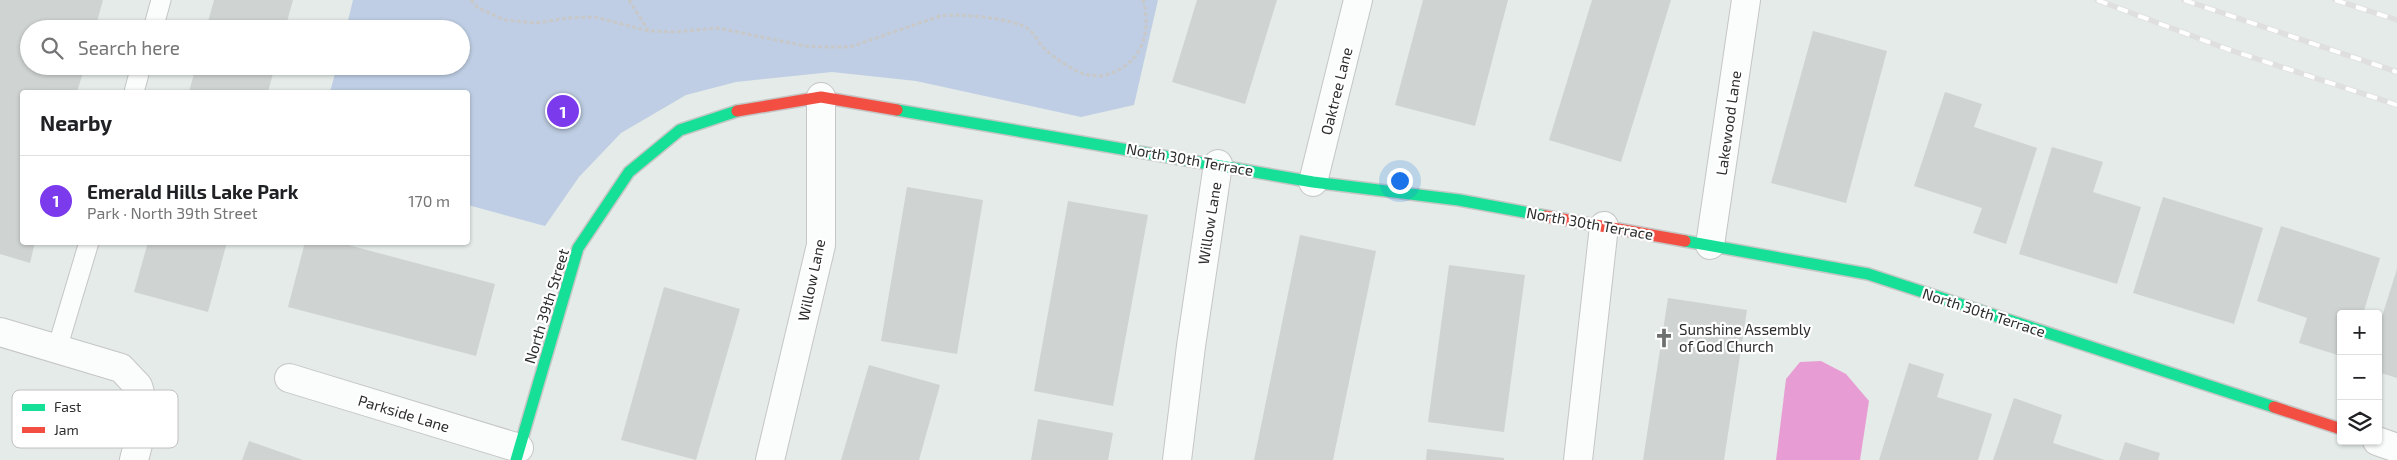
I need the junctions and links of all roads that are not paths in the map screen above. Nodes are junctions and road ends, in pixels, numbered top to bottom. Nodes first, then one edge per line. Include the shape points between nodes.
1 (161, 0) edge
2 (1358, 0) edge
3 (1746, 0) edge
4 (155, 20) edge
5 (139, 75) edge
6 (135, 90) edge
7 (821, 97) junction
8 (1218, 164) junction
9 (1313, 182) junction
10 (1604, 226) junction
11 (88, 245) edge
12 (1710, 245) junction
13 (0, 332) edge
14 (57, 349) junction
15 (289, 378) dead end
16 (139, 390) edge
17 (2337, 428) edge
18 (2382, 443) edge
19 (2397, 448) edge
20 (518, 454) edge
21 (770, 460) edge
22 (1177, 460) edge
23 (1578, 460) edge

1 - 4 lane
2 - 9 street, Oaktree Lane
3 - 12 street, Lakewood Lane
5 - 6 lane
7 - 8 street, North 30th Terrace
7 - 20 street, North 39th Street via 741,110 680,130 629,172 578,248
7 - 21 street, Willow Lane via 821,245
8 - 9 street, North 30th Terrace
8 - 22 street, Willow Lane
9 - 10 street, North 30th Terrace via 1459,200
10 - 12 street, North 30th Terrace
10 - 23 street
11 - 14 lane
12 - 17 street, North 30th Terrace via 1868,274
13 - 14 street
14 - 16 street via 121,368
15 - 20 street, Parkside Lane
18 - 19 street

